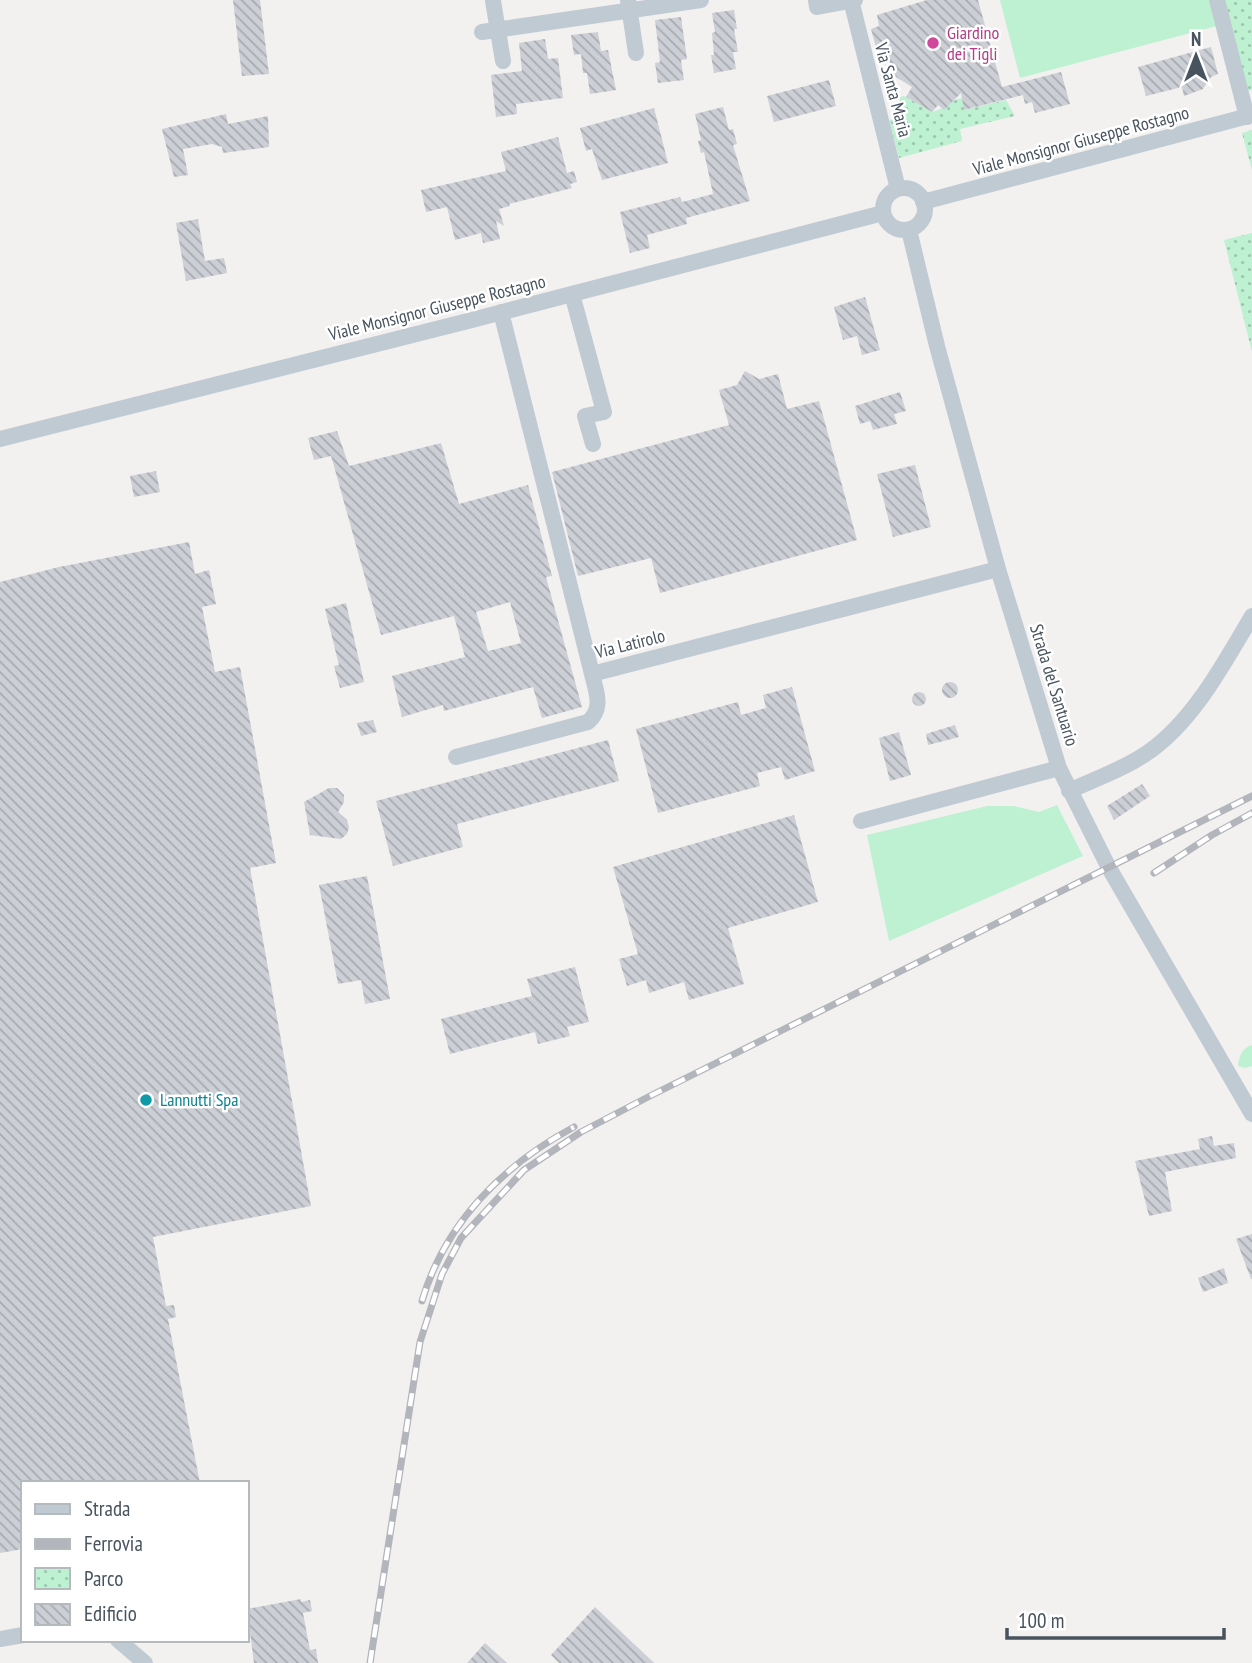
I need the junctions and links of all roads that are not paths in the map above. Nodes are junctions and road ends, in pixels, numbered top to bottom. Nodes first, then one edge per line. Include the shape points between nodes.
1 (701, 0) edge
2 (816, 0) edge
3 (852, 0) edge
4 (1217, 0) edge
5 (493, 1) edge
6 (629, 5) edge
7 (490, 31) junction
8 (636, 53) dead end
9 (503, 61) dead end
10 (1250, 116) edge
11 (898, 189) junction
12 (923, 202) junction
13 (883, 213) junction
14 (909, 230) junction
15 (572, 294) junction
16 (501, 312) junction
17 (0, 439) edge
18 (593, 444) dead end
19 (998, 569) junction
20 (1252, 616) edge
21 (592, 674) junction
22 (456, 757) dead end
23 (1059, 768) junction
24 (1069, 791) junction
25 (861, 821) dead end
26 (1252, 1114) edge
27 (21, 1635) edge
28 (0, 1639) edge
29 (120, 1642) edge
30 (145, 1663) edge

1 - 6 street
2 - 3 street, Via Santa Maria via 817,7
3 - 11 street, Via Santa Maria
4 - 10 street
5 - 7 street
6 - 7 street
6 - 8 street
7 - 9 street
10 - 12 street, Viale Monsignor Giuseppe Rostagno
11 - 12 street via 911,189
11 - 13 street via 884,201
12 - 14 street via 924,216
13 - 14 street via 895,229
13 - 15 street, Viale Monsignor Giuseppe Rostagno
14 - 19 street, Strada del Santuario
15 - 16 street, Viale Monsignor Giuseppe Rostagno
15 - 18 street via 604,412 585,416
16 - 17 street, Viale Monsignor Giuseppe Rostagno
16 - 21 street, Via Latirolo
19 - 21 street, Via Latirolo
19 - 23 street, Strada del Santuario
20 - 24 street via 1208,688 1169,735 1146,753
21 - 22 street via 599,705 588,722
23 - 24 street, Strada del Santuario
23 - 25 street
24 - 26 street, Strada del Santuario
27 - 28 street
29 - 30 street

